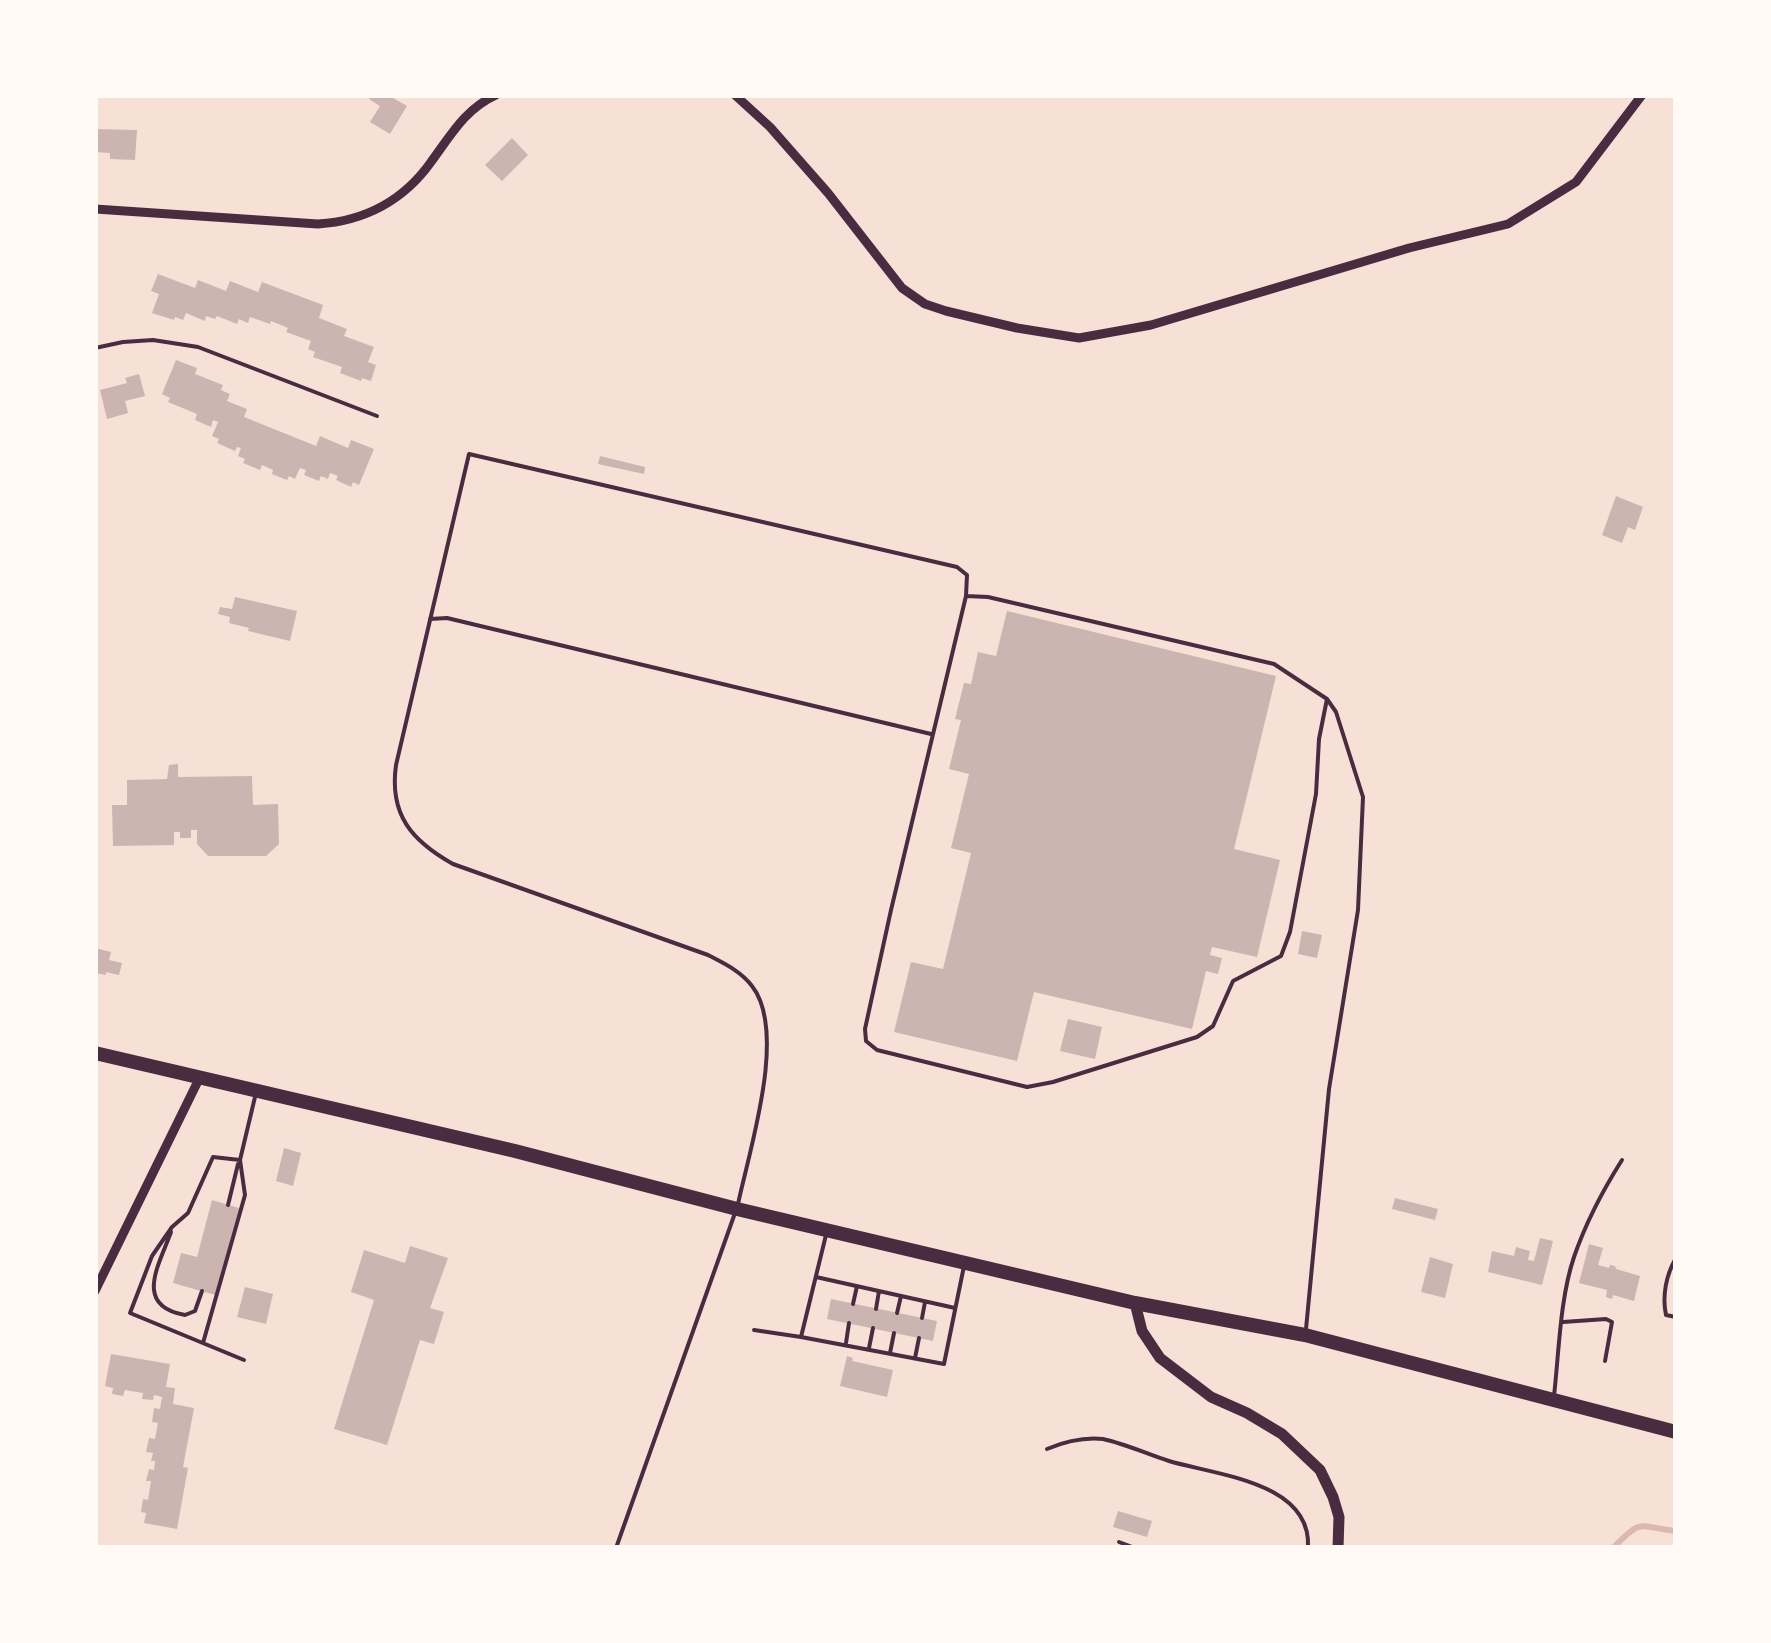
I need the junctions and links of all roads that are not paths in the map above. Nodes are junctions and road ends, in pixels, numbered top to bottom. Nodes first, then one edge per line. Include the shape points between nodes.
1 (496, 95) edge
2 (734, 95) edge
3 (1642, 95) edge
4 (95, 209) edge
5 (95, 348) edge
6 (376, 416) dead end
7 (966, 596) junction
8 (430, 618) junction
9 (1327, 699) junction
10 (933, 734) junction
11 (95, 1053) edge
12 (199, 1079) junction
13 (256, 1092) junction
14 (240, 1160) junction
15 (1622, 1160) dead end
16 (228, 1204) dead end
17 (737, 1209) junction
18 (172, 1227) junction
19 (828, 1230) junction
20 (1676, 1258) edge
21 (965, 1262) junction
22 (816, 1277) junction
23 (856, 1286) junction
24 (202, 1291) dead end
25 (95, 1292) edge
26 (879, 1292) junction
27 (901, 1296) junction
28 (925, 1302) junction
29 (1135, 1303) junction
30 (853, 1304) dead end
31 (876, 1308) dead end
32 (955, 1308) junction
33 (897, 1313) dead end
34 (1676, 1317) edge
35 (922, 1318) dead end
36 (1562, 1322) junction
37 (849, 1323) dead end
38 (872, 1328) dead end
39 (754, 1330) dead end
40 (894, 1333) dead end
41 (1305, 1336) junction
42 (801, 1337) junction
43 (919, 1338) dead end
44 (203, 1343) junction
45 (845, 1346) junction
46 (868, 1350) junction
47 (890, 1354) junction
48 (915, 1358) junction
49 (244, 1360) dead end
50 (1605, 1362) dead end
51 (1554, 1400) junction
52 (1676, 1432) edge
53 (1048, 1448) dead end
54 (1119, 1542) dead end
55 (616, 1548) edge
56 (1135, 1548) edge
57 (1308, 1548) edge
58 (1338, 1548) edge

1 - 4 street via 470,110 408,188 338,223
2 - 3 street via 770,127 902,288 924,304 1079,338 1151,325 1508,224 1576,182
5 - 6 lane via 153,340 198,347
7 - 8 lane via 967,575 958,567 469,454
7 - 9 lane via 1274,664
7 - 10 lane
8 - 10 lane
8 - 17 lane via 395,772 398,809 412,834 453,864 708,955 754,987 768,1040 766,1076
9 - 10 lane via 1316,794 1281,956 1234,981 1214,1026 1198,1037 1027,1087 876,1050 866,1041
9 - 41 lane via 1364,797 1358,910 1328,1089
11 - 12 main road
12 - 13 main road
12 - 25 street
13 - 14 lane
13 - 17 main road
14 - 16 lane
14 - 18 lane via 213,1157 188,1213
14 - 44 lane via 246,1195
15 - 36 lane via 1573,1258
17 - 19 main road
17 - 55 lane
18 - 24 lane via 154,1279 155,1299 185,1316 195,1311
18 - 44 lane via 152,1256 130,1313
19 - 21 main road
19 - 22 lane
20 - 34 lane via 1663,1300 1666,1314
21 - 29 main road
21 - 32 lane
22 - 23 lane
22 - 42 lane
23 - 26 lane
23 - 30 lane
26 - 27 lane
26 - 31 lane
27 - 28 lane
27 - 33 lane
28 - 32 lane
28 - 35 lane
29 - 41 main road
29 - 58 street via 1142,1331 1160,1358 1211,1397 1282,1434 1320,1470 1339,1517
32 - 48 lane via 944,1364
36 - 50 lane via 1610,1320
36 - 51 lane
37 - 45 lane
38 - 46 lane
39 - 42 lane
40 - 47 lane
41 - 51 main road
42 - 45 lane
43 - 48 lane
44 - 49 lane
45 - 46 lane
46 - 47 lane
47 - 48 lane
51 - 52 main road
53 - 57 lane via 1103,1439 1244,1480 1297,1510 1306,1522
54 - 56 lane

